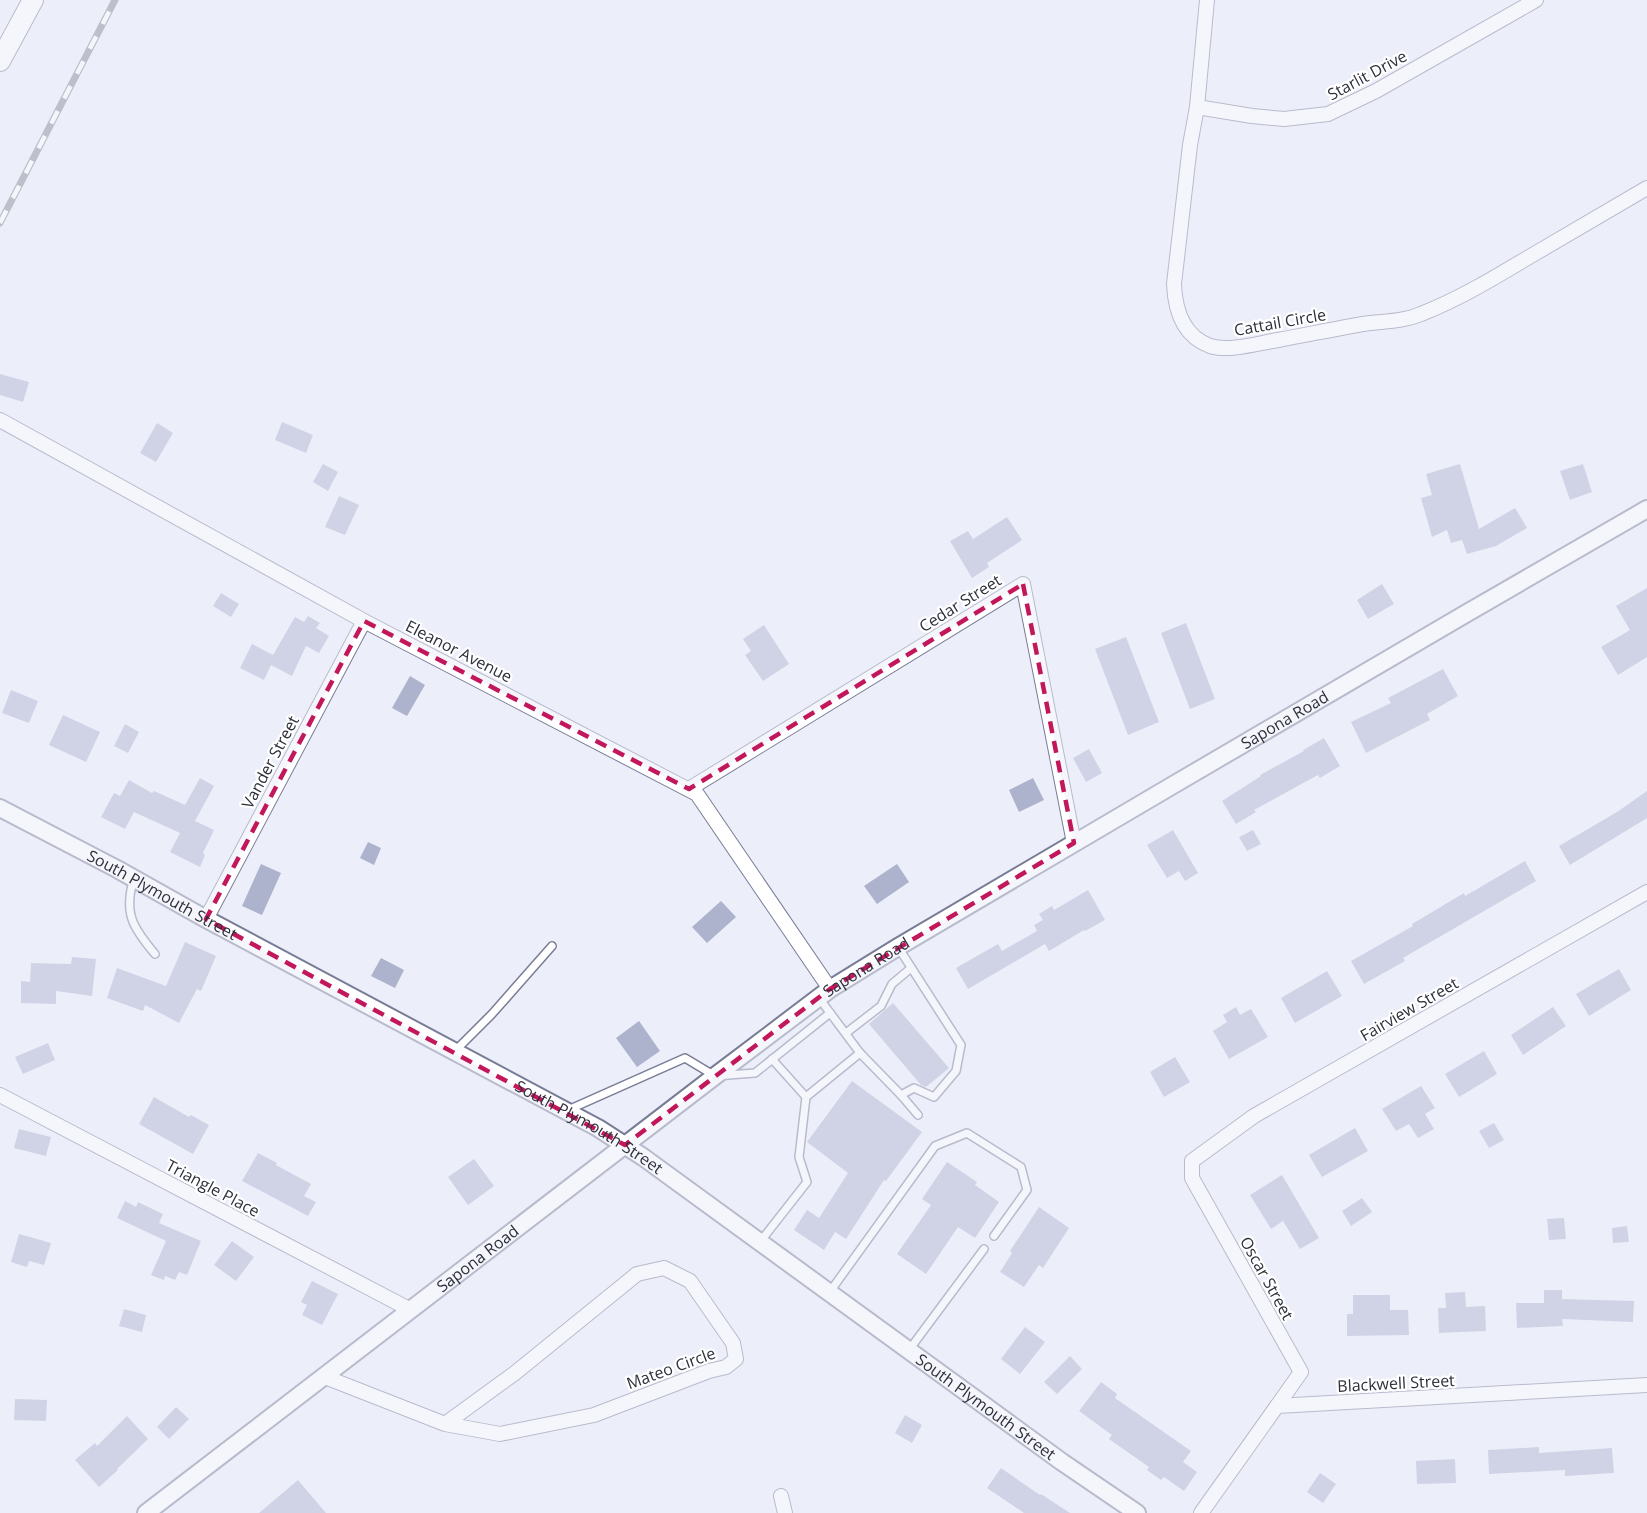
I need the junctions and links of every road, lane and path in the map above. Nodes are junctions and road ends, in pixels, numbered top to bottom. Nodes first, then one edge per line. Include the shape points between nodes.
1 (33, 0) edge
2 (1207, 0) edge
3 (1536, 0) edge
4 (0, 61) edge
5 (1197, 107) junction
6 (1647, 188) edge
7 (0, 420) edge
8 (1647, 509) edge
9 (364, 621) junction
10 (689, 789) junction
11 (0, 808) edge
12 (1074, 843) junction
13 (134, 878) junction
14 (1647, 892) edge
15 (206, 919) junction
16 (552, 946) dead end
17 (898, 947) junction
18 (155, 954) dead end
19 (911, 968) junction
20 (825, 994) junction
21 (830, 1013) junction
22 (846, 1033) junction
23 (455, 1052) junction
24 (860, 1053) junction
25 (772, 1059) junction
26 (715, 1076) junction
27 (0, 1095) edge
28 (901, 1095) junction
29 (806, 1097) junction
30 (566, 1111) junction
31 (918, 1114) dead end
32 (625, 1145) junction
33 (1192, 1161) joint
34 (994, 1236) dead end
35 (760, 1242) junction
36 (984, 1249) dead end
37 (829, 1293) junction
38 (411, 1310) junction
39 (909, 1350) junction
40 (325, 1377) junction
41 (1647, 1385) edge
42 (1277, 1406) junction
43 (445, 1424) junction
44 (781, 1496) dead end
45 (146, 1513) edge
46 (785, 1513) edge
47 (1137, 1513) edge
48 (1201, 1513) edge

1 - 4 main road
2 - 5 street, Cattail Circle
3 - 5 street, Starlit Drive via 1328,114 1284,119
5 - 6 street, Cattail Circle via 1175,300 1187,330 1212,346 1253,345 1422,314 1468,293
7 - 9 street, Eleanor Avenue
8 - 12 street, Sapona Road
9 - 10 street, Eleanor Avenue
9 - 15 street, Vander Street
10 - 12 street, Cedar Street via 1023,584
10 - 20 street, Eleanor Avenue via 698,794
11 - 13 street, South Plymouth Street
12 - 17 street, Sapona Road
13 - 15 street, South Plymouth Street
13 - 18 lane via 129,911 141,938
14 - 33 street, Fairview Street via 1254,1116
15 - 23 street, South Plymouth Street
16 - 23 lane
17 - 19 lane
17 - 20 street, Sapona Road
19 - 22 lane via 892,984 880,1006
19 - 28 lane via 961,1045 956,1071 934,1097 914,1088
20 - 21 lane
20 - 26 street, Sapona Road
21 - 22 lane
21 - 25 lane
22 - 24 lane
23 - 30 street, South Plymouth Street
24 - 28 lane
24 - 29 lane
25 - 26 lane via 755,1074
25 - 29 lane
26 - 30 lane via 685,1058
26 - 32 street, Sapona Road
27 - 38 street, Triangle Place
28 - 31 lane
29 - 35 lane via 799,1158 807,1182
30 - 32 street, South Plymouth Street
32 - 35 street, South Plymouth Street
32 - 38 street, Sapona Road
33 - 42 street, Oscar Street via 1192,1178 1301,1372
34 - 37 lane via 1027,1190 1021,1167 967,1133 934,1146
35 - 37 street, South Plymouth Street
36 - 39 lane
37 - 39 street, South Plymouth Street
38 - 40 street, Sapona Road
39 - 47 street, South Plymouth Street
40 - 43 street, Mateo Circle
40 - 45 street, Sapona Road
41 - 42 street, Blackwell Street
42 - 48 street
43 - 43 street, Mateo Circle via 500,1434 594,1415 726,1367 736,1359 733,1343 690,1281 664,1268 637,1274
44 - 46 street

